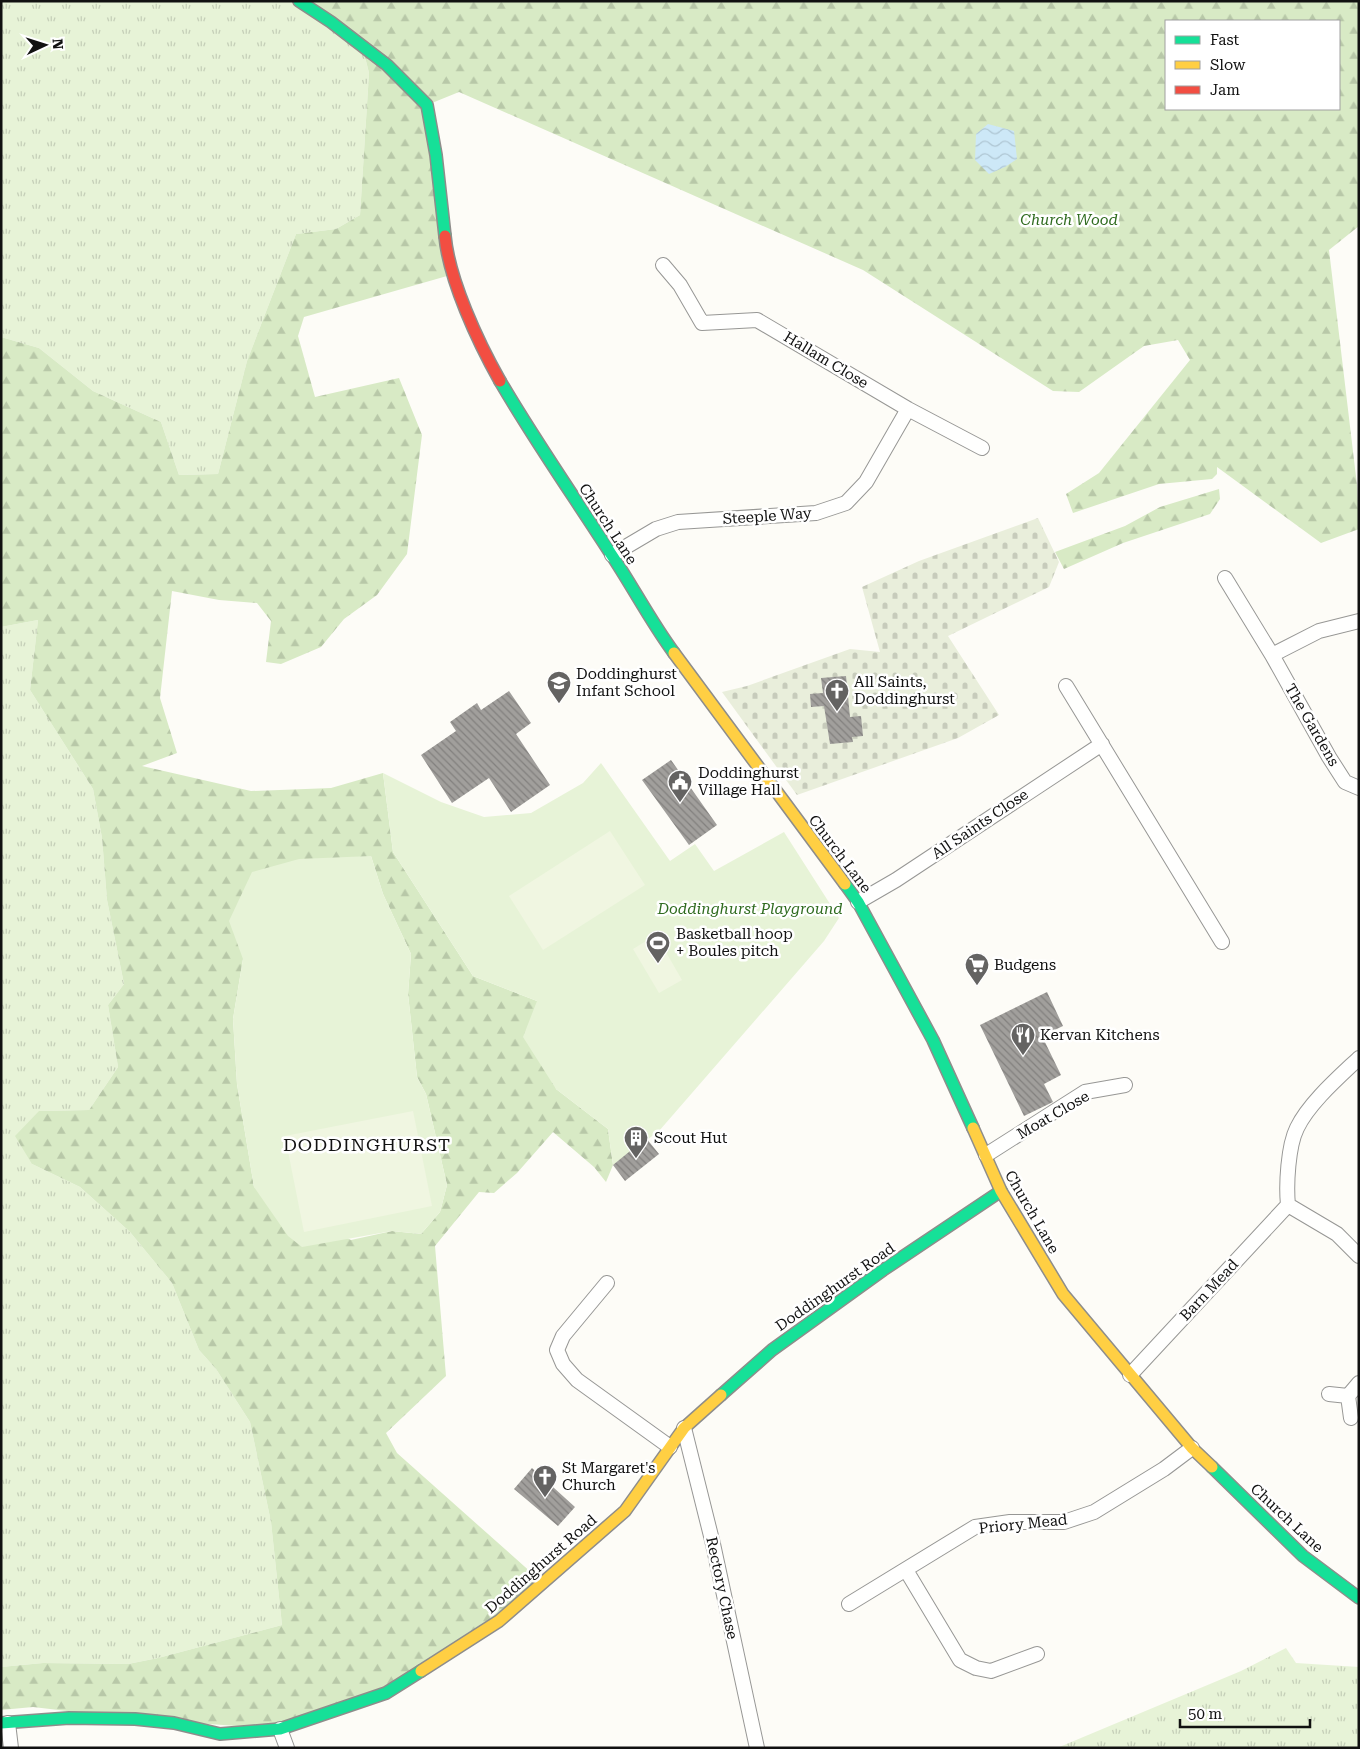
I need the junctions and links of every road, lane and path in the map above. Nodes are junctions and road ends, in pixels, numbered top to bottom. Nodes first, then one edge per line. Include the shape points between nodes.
1 (300, 1) edge
2 (663, 265) dead end
3 (908, 409) junction
4 (982, 448) dead end
5 (612, 555) junction
6 (1225, 578) dead end
7 (1359, 621) edge
8 (1272, 655) junction
9 (1066, 686) dead end
10 (1102, 744) junction
11 (1359, 788) edge
12 (858, 902) junction
13 (1222, 942) dead end
14 (1359, 1058) edge
15 (1125, 1085) dead end
16 (986, 1156) junction
17 (1001, 1191) junction
18 (1288, 1205) junction
19 (1359, 1256) edge
20 (607, 1283) dead end
21 (1130, 1375) junction
22 (1359, 1383) edge
23 (1329, 1394) dead end
24 (1348, 1396) junction
25 (1351, 1418) dead end
26 (684, 1428) junction
27 (670, 1447) junction
28 (1192, 1448) junction
29 (906, 1570) junction
30 (1359, 1598) edge
31 (849, 1604) dead end
32 (1037, 1654) dead end
33 (5, 1723) edge
34 (280, 1730) junction
35 (10, 1748) edge
36 (287, 1748) edge
37 (758, 1748) edge

1 - 5 street, Church Lane via 387,65 427,105 446,250 466,308 489,361 532,437
2 - 3 street, Hallam Close via 680,285 702,323 757,320
3 - 4 street, Hallam Close
3 - 5 street, Steeple Way via 866,482 846,503 816,512 678,522 656,529
5 - 12 street, Church Lane via 658,630 743,750
6 - 8 street, The Gardens
7 - 8 street via 1319,631
8 - 11 street, The Gardens via 1344,782
9 - 10 street
10 - 12 street, All Saints Close
10 - 13 street
12 - 16 street, Church Lane via 933,1040
14 - 18 street via 1323,1094 1296,1128 1286,1181
15 - 16 street, Moat Close via 1085,1092
16 - 17 street, Church Lane
17 - 21 street, Church Lane via 1063,1294
17 - 26 street, Doddinghurst Road via 772,1350
18 - 19 street via 1336,1234
18 - 21 street, Barn Mead
20 - 27 street via 563,1336 557,1350 563,1364 577,1380
21 - 28 street, Church Lane
22 - 24 street
23 - 24 street
24 - 25 street
26 - 27 street, Doddinghurst Road
26 - 37 street, Rectory Chase
27 - 34 street, Doddinghurst Road via 625,1511 499,1621 386,1693
28 - 29 street, Priory Mead via 1094,1512 1064,1522 1010,1522 975,1527
28 - 30 street, Church Lane via 1303,1556
29 - 31 street, Priory Mead
29 - 32 street via 960,1660 991,1671
33 - 34 street, Doddinghurst Road via 69,1718 135,1719 174,1723 220,1734
33 - 35 street
34 - 36 street

